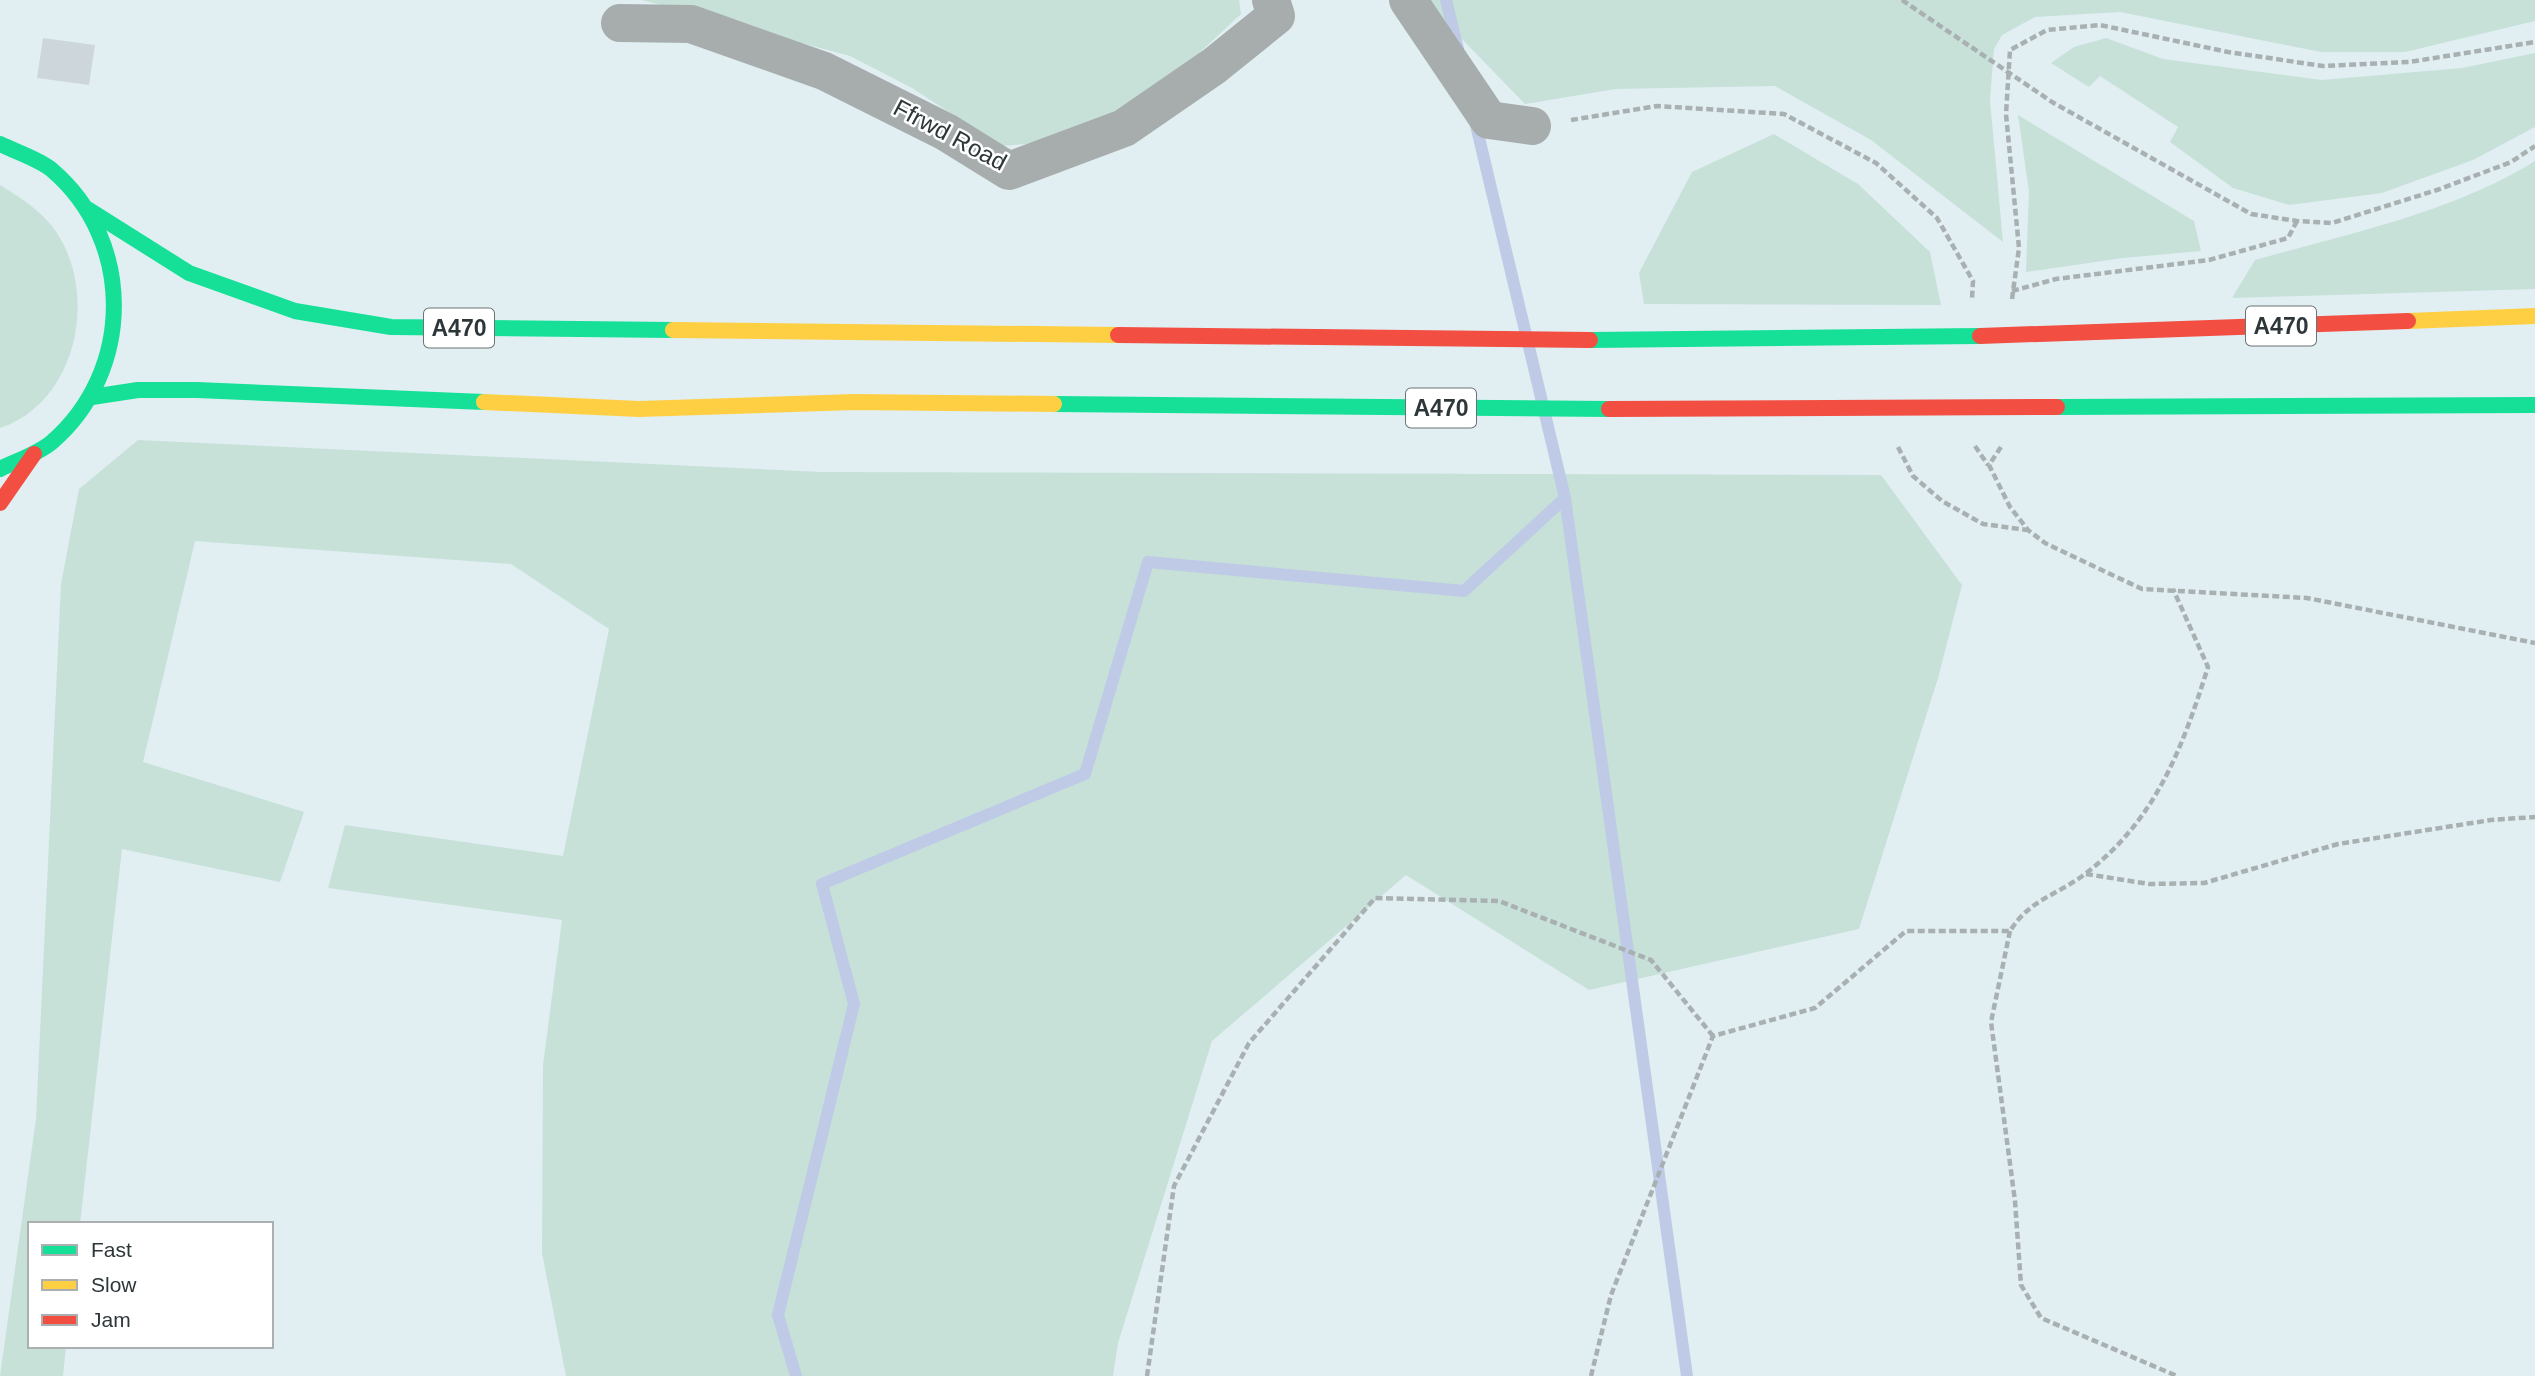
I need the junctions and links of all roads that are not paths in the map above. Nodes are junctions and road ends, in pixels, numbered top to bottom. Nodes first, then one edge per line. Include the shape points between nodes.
1 (1271, 0) edge
2 (1408, 0) edge
3 (620, 23) dead end
4 (1532, 126) road end
5 (0, 144) edge
6 (89, 210) junction
7 (2535, 316) edge
8 (92, 397) junction
9 (2535, 405) edge
10 (34, 454) junction
11 (0, 469) edge
12 (0, 503) edge

1 - 3 street, Ffrwd Road via 1276,16 1124,128 1009,171 946,131 824,71 691,24
2 - 4 street via 1489,120
5 - 6 highway via 57,174
6 - 7 highway, A470 via 189,272 295,311 391,327 1535,340 2027,336
6 - 8 highway via 110,254 118,303 112,352
8 - 9 highway, A470 via 138,390 197,390 639,409 855,402 1537,409
8 - 10 highway via 66,429
10 - 11 highway
10 - 12 highway

